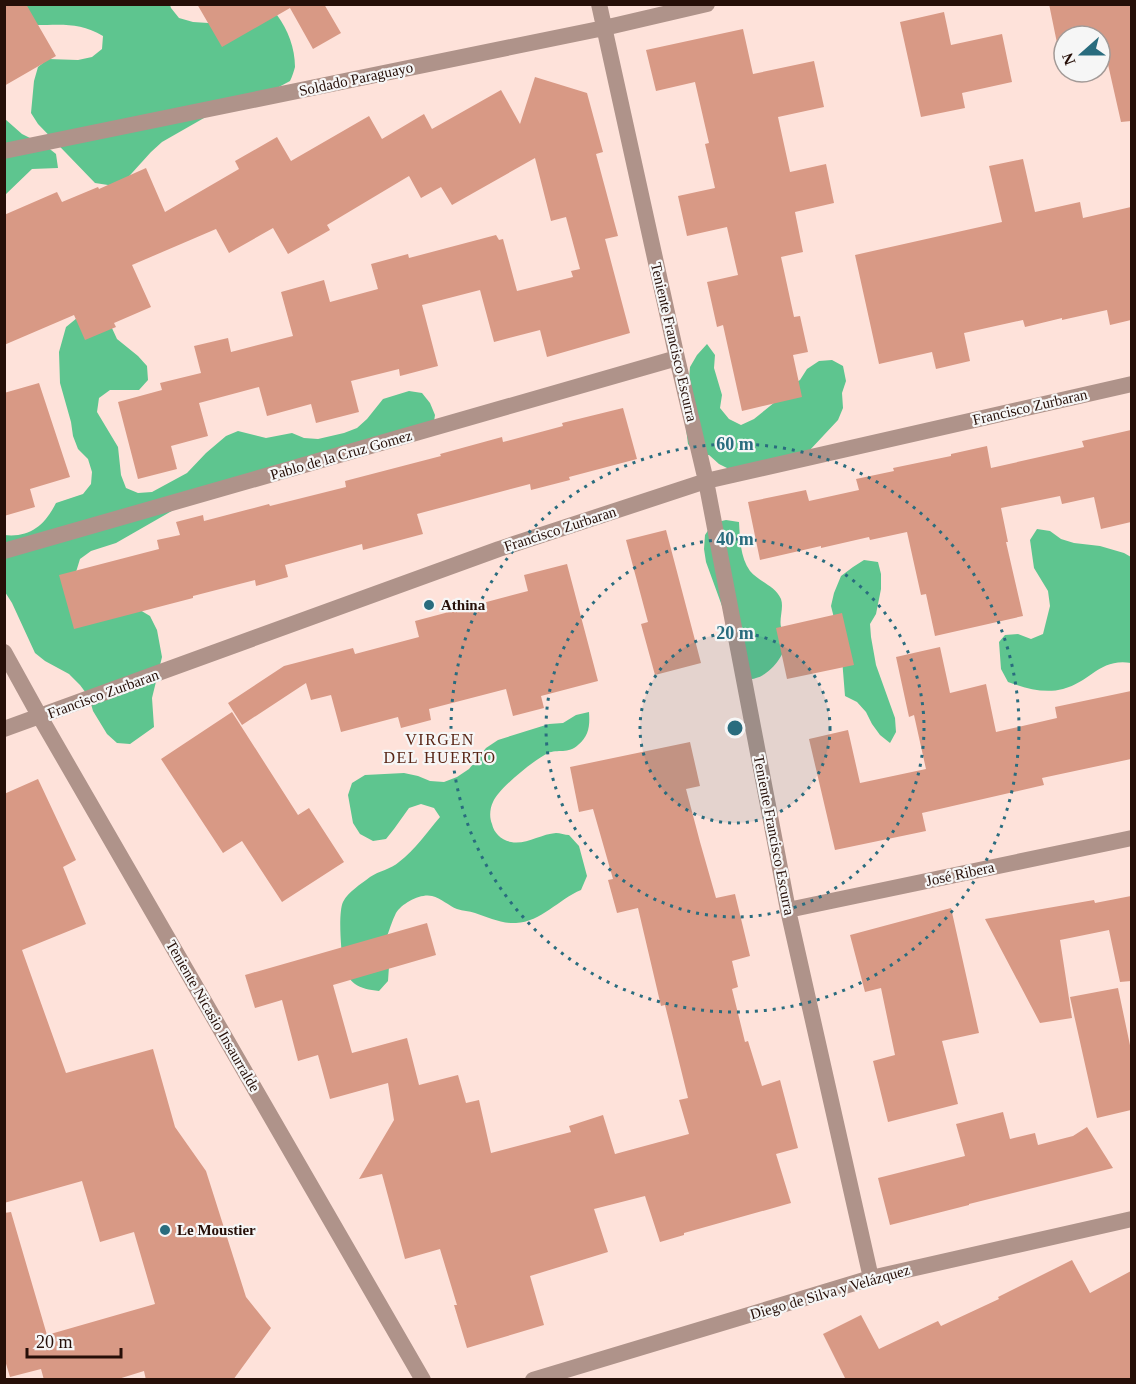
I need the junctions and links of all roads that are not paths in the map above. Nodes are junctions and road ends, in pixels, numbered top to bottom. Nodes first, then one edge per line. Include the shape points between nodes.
1 (599, 4) edge
2 (707, 4) edge
3 (604, 28) junction
4 (4, 151) edge
5 (677, 358) junction
6 (1131, 384) edge
7 (706, 481) junction
8 (4, 551) edge
9 (4, 652) edge
10 (40, 717) junction
11 (4, 729) edge
12 (1131, 838) edge
13 (788, 910) junction
14 (1131, 1219) edge
15 (871, 1278) junction
16 (423, 1380) edge
17 (533, 1380) edge

1 - 3 street, Teniente Francisco Escurra
2 - 3 street, Soldado Paraguayo
3 - 4 street, Soldado Paraguayo
3 - 5 street, Teniente Francisco Escurra
5 - 7 street, Teniente Francisco Escurra
5 - 8 street, Pablo de la Cruz Gomez
6 - 7 street, Francisco Zurbaran
7 - 10 street, Francisco Zurbaran via 499,549
7 - 13 street, Teniente Francisco Escurra
9 - 10 street, Teniente Nicasio Insaurralde
10 - 11 street, Francisco Zurbaran
10 - 16 street, Teniente Nicasio Insaurralde
12 - 13 street, José Ribera
13 - 15 street, Teniente Francisco Escurra
14 - 15 street, Diego de Silva y Velázquez
15 - 17 street, Diego de Silva y Velázquez

